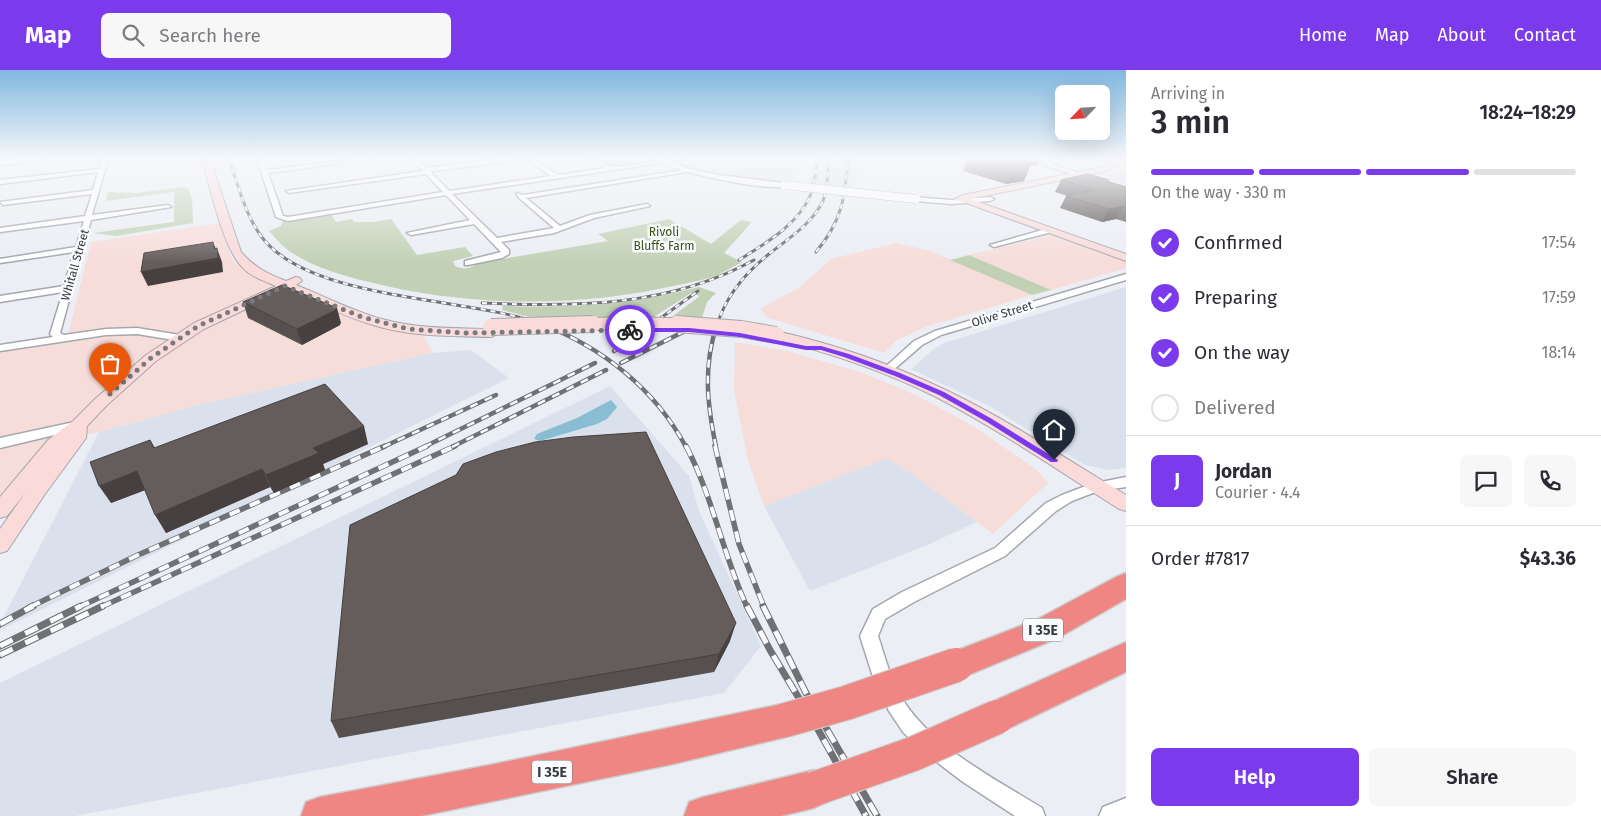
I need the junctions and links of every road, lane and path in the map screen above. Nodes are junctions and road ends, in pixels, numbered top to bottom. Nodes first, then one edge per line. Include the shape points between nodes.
1 (81, 194) edge
2 (95, 194) edge
3 (217, 194) edge
4 (272, 194) edge
5 (448, 194) joint
6 (518, 194) edge
7 (540, 194) edge
8 (867, 194) edge
9 (996, 194) edge
10 (1012, 194) edge
11 (521, 197) junction
12 (916, 199) junction
13 (990, 199) junction
14 (964, 200) junction
15 (940, 202) junction
16 (3, 203) dead end
17 (647, 206) dead end
18 (168, 208) dead end
19 (995, 211) junction
20 (88, 218) junction
21 (476, 222) junction
22 (238, 224) dead end
23 (560, 229) junction
24 (0, 230) edge
25 (1049, 230) junction
26 (411, 232) dead end
27 (495, 241) junction
28 (994, 244) dead end
29 (80, 249) junction
30 (1126, 258) edge
31 (0, 261) edge
32 (468, 263) dead end
33 (1126, 277) edge
34 (290, 284) junction
35 (69, 288) junction
36 (0, 300) edge
37 (62, 338) junction
38 (180, 338) junction
39 (0, 348) edge
40 (886, 370) junction
41 (78, 432) junction
42 (0, 443) edge
43 (1126, 482) edge
44 (1096, 486) junction
45 (1126, 504) edge
46 (0, 512) edge
47 (1126, 516) edge
48 (0, 545) edge
49 (1126, 585) edge
50 (1126, 656) edge
51 (1126, 811) edge
52 (320, 816) edge
53 (704, 816) edge
54 (1034, 816) edge
55 (1112, 816) edge

1 - 16 street
2 - 20 street, Whitall Street
3 - 34 main road via 236,254 254,271
4 - 5 street via 280,217 284,219
5 - 21 street
6 - 11 street
7 - 11 street
8 - 12 street, bridge
9 - 14 main road
10 - 13 main road
11 - 23 street
12 - 14 street
12 - 15 street
13 - 14 street
13 - 19 main road via 984,204
14 - 15 street
14 - 19 main road
15 - 19 street
17 - 23 street via 592,216
18 - 20 street
19 - 25 main road
20 - 24 street
20 - 29 street, Whitall Street
21 - 26 street
21 - 27 street
22 - 34 main road via 253,257
23 - 27 street
25 - 28 street
25 - 30 main road
27 - 32 street via 506,254
29 - 31 street
29 - 35 street, Whitall Street
33 - 40 street, Olive Street via 938,333 918,343
34 - 38 main road via 215,318
34 - 40 main road via 362,317 399,327 435,332 689,330 775,338 806,348 821,348
35 - 36 street
35 - 37 street, Whitall Street via 55,334
37 - 38 street via 137,331
37 - 39 street
38 - 41 main road via 133,372 101,402
40 - 44 main road via 967,407
41 - 42 street
41 - 46 main road via 54,444
41 - 48 main road
43 - 44 street
44 - 45 main road
44 - 47 main road
44 - 54 street via 1051,507 1000,552 879,614 868,636 884,684 904,717 941,754
49 - 52 highway, I 35E, bridge via 1047,629 846,703 782,721 538,774
50 - 53 highway, bridge via 913,754 814,789
51 - 55 street

